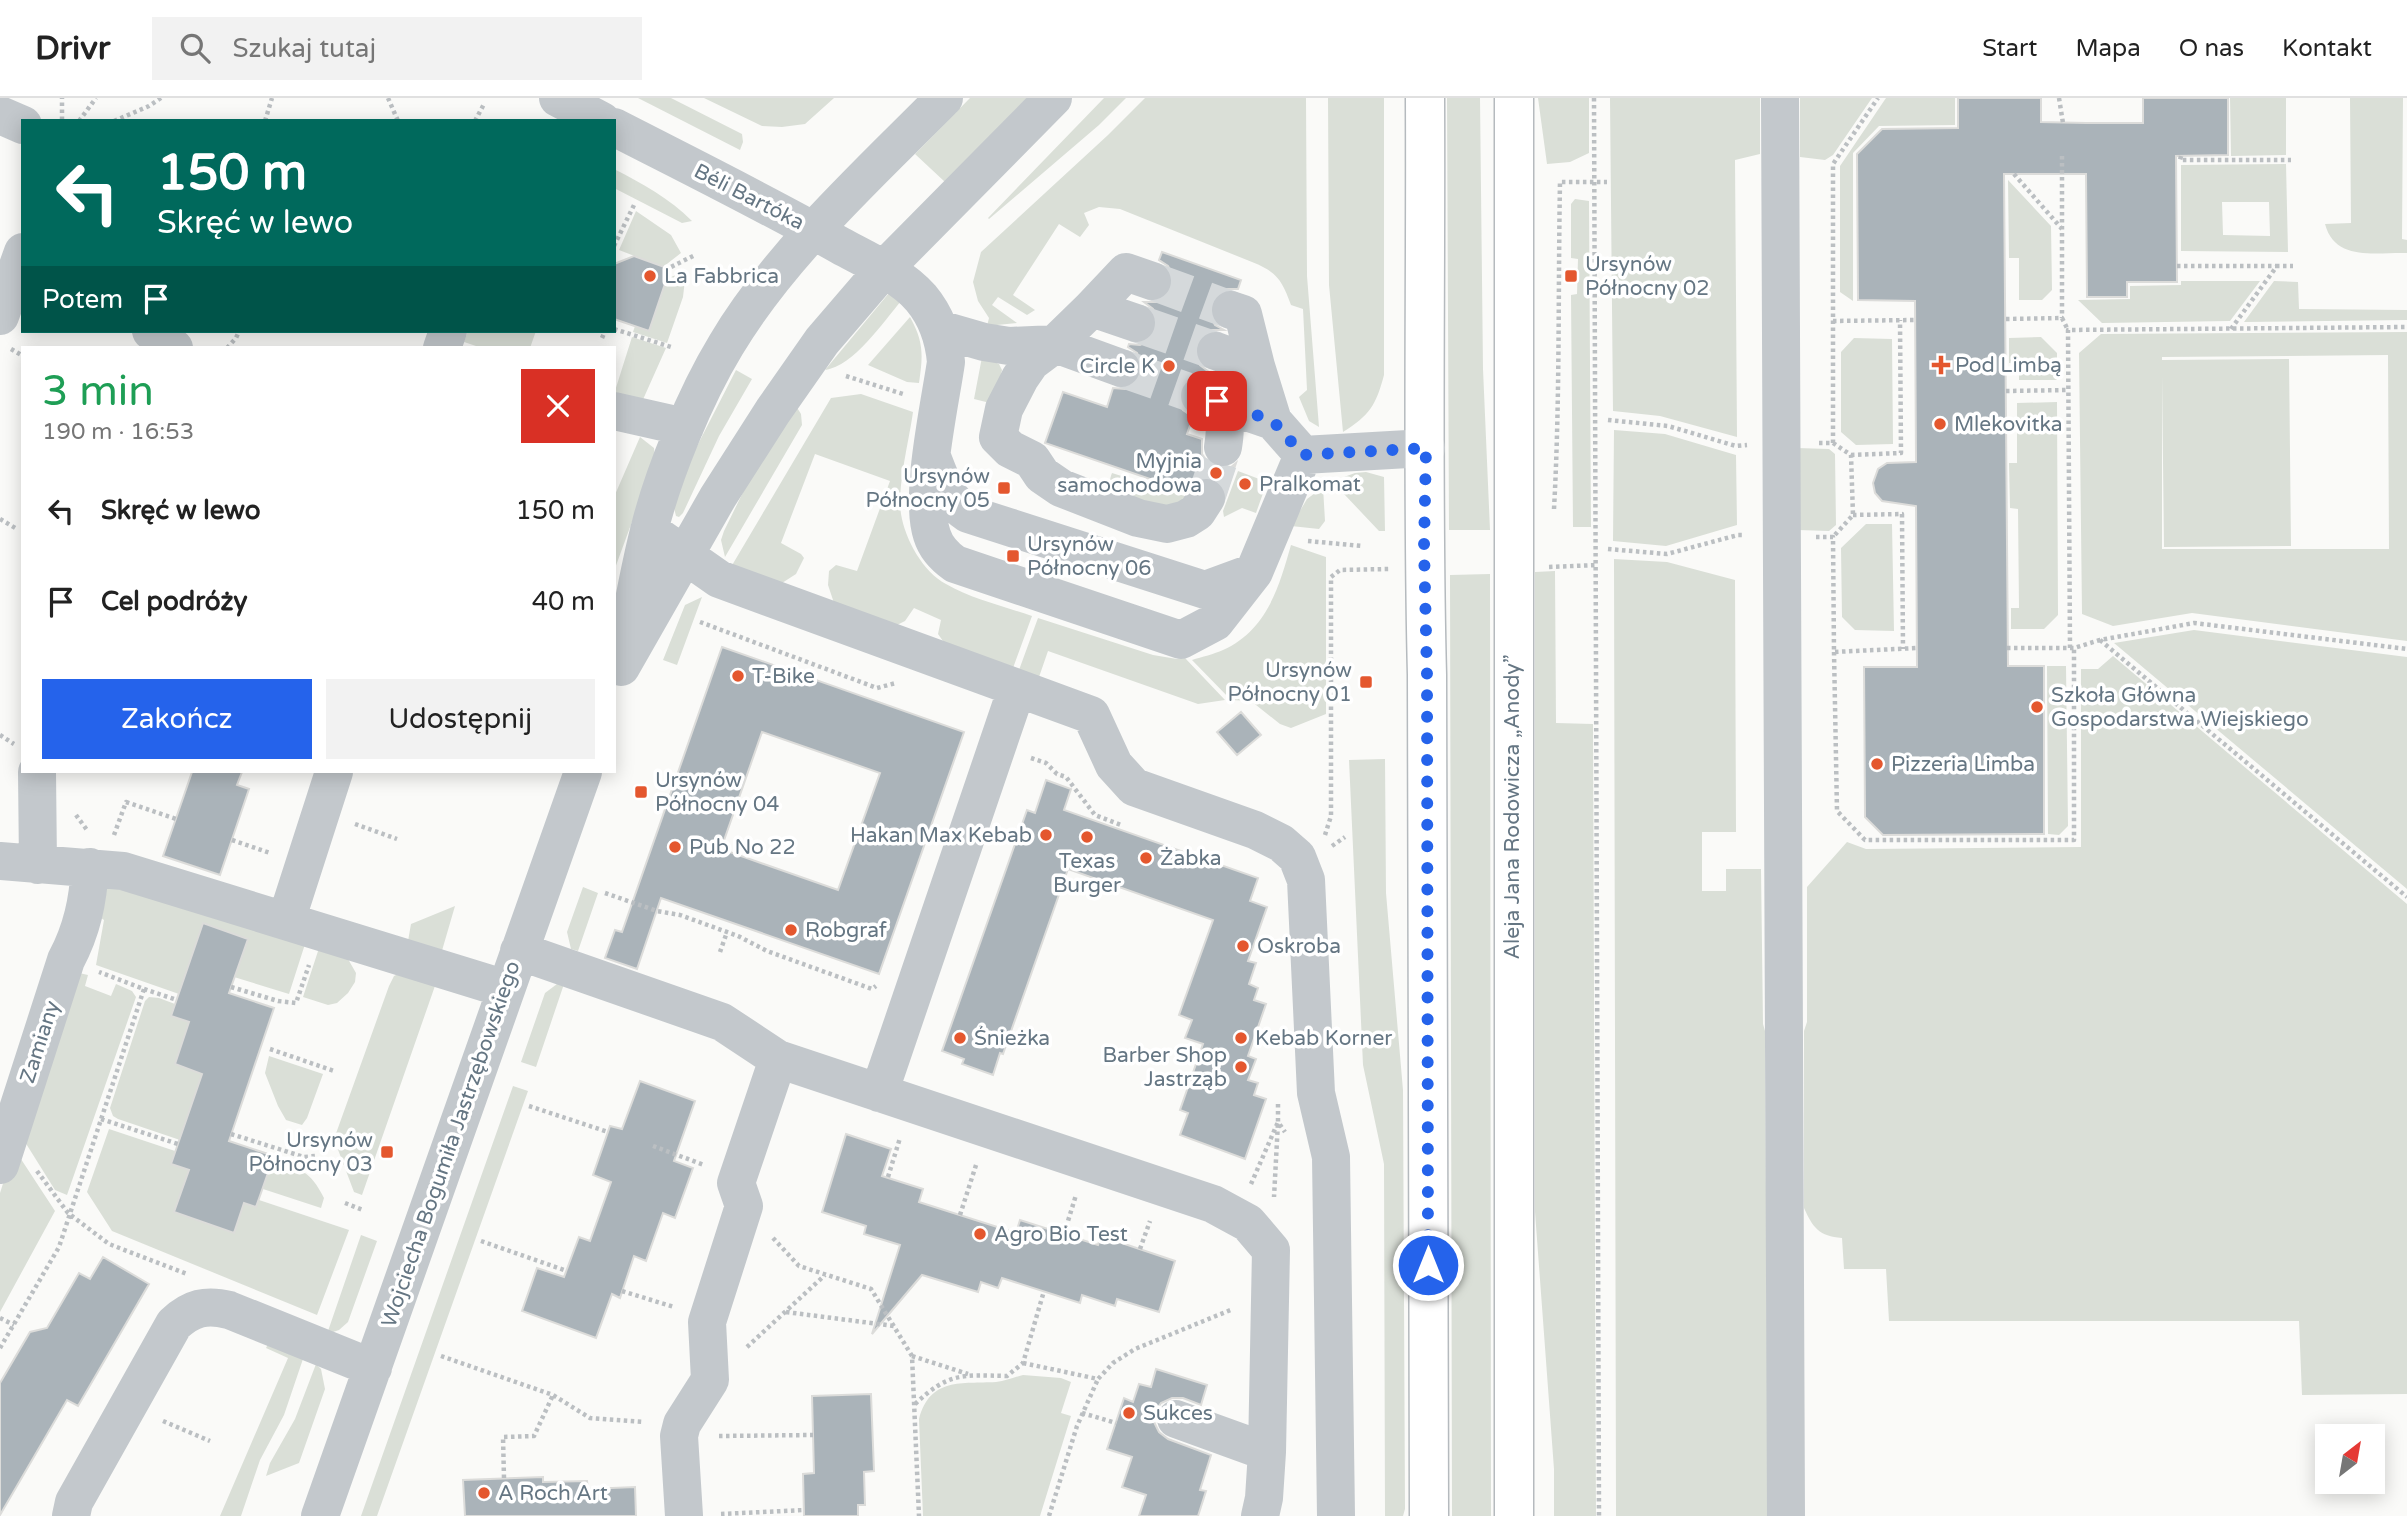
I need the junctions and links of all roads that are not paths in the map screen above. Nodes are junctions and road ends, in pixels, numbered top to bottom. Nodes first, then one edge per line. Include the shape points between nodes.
1 (558, 98) edge
2 (944, 98) edge
3 (1053, 98) edge
4 (1413, 98) edge
5 (1425, 98) edge
6 (1514, 98) edge
7 (1780, 98) edge
8 (0, 115) edge
9 (598, 119) edge
10 (21, 124) edge
11 (616, 128) edge
12 (1425, 145) junction
13 (815, 231) junction
14 (21, 258) edge
15 (883, 270) junction
16 (1152, 281) tunnel mouth
17 (1092, 308) junction
18 (1231, 310) tunnel mouth
19 (0, 316) edge
20 (1136, 324) tunnel mouth
21 (939, 329) junction
22 (154, 333) edge
23 (1055, 345) junction
24 (171, 346) edge
25 (1216, 351) tunnel mouth
26 (1255, 366) junction
27 (1121, 368) tunnel mouth
28 (616, 411) edge
29 (1273, 421) junction
30 (685, 427) junction
31 (1223, 447) tunnel mouth
32 (1426, 448) junction
33 (1303, 455) junction
34 (932, 457) junction
35 (1206, 498) tunnel mouth
36 (649, 530) junction
37 (686, 556) junction
38 (1254, 572) junction
39 (618, 676) edge
40 (1017, 688) junction
41 (37, 773) edge
42 (334, 773) edge
43 (583, 773) edge
44 (0, 861) edge
45 (38, 865) junction
46 (90, 867) junction
47 (286, 921) junction
48 (519, 951) junction
49 (506, 989) junction
50 (778, 1059) junction
51 (878, 1093) junction
52 (5, 1149) edge
53 (373, 1368) junction
54 (1176, 1419) dead end
55 (1267, 1452) junction
56 (71, 1516) edge
57 (320, 1516) edge
58 (684, 1516) edge
59 (1260, 1516) edge
60 (1336, 1516) edge
61 (1429, 1516) edge
62 (1514, 1516) edge
63 (1786, 1516) edge

1 - 9 street
2 - 13 street
3 - 15 street
4 - 12 street
5 - 12 main road
6 - 62 main road, Aleja Jana Rodowicza „Anody”
7 - 63 street
8 - 10 street
11 - 13 street, Béli Bartóka
12 - 32 main road
13 - 15 street, Béli Bartóka
13 - 30 street via 747,312
14 - 19 street
15 - 21 street, Béli Bartóka via 921,298
15 - 37 street via 822,341 772,411
16 - 17 street via 1126,272
17 - 20 street
17 - 23 street
18 - 26 street via 1243,314
21 - 23 street via 1009,346
21 - 34 street, Béli Bartóka via 946,362
22 - 24 street
23 - 27 street
23 - 35 street via 1031,362 1020,377 1004,409 998,437 1032,460 1042,475 1061,488 1138,518 1167,524 1186,519
25 - 26 street
26 - 29 street
28 - 30 street
29 - 31 street via 1209,398 1223,412
29 - 33 street
30 - 36 street
32 - 33 street
32 - 61 main road
33 - 38 street, Béli Bartóka
34 - 38 street via 946,492 968,514 1205,590
34 - 38 street, Béli Bartóka via 928,519 938,548 956,565 1181,639 1215,622
36 - 37 street
36 - 39 street
37 - 39 street
37 - 40 street via 719,579
40 - 51 street
40 - 60 street via 1091,715 1114,765 1134,787 1281,843 1297,857 1306,880 1316,1093 1331,1157
41 - 45 street
42 - 47 street
43 - 48 street, Wojciecha Bogumiła Jastrzębowskiego
44 - 45 street
45 - 46 street
46 - 47 street via 123,871
46 - 52 street, Zamiany via 79,936 66,960
47 - 49 street
48 - 49 street, Wojciecha Bogumiła Jastrzębowskiego
48 - 50 street via 722,1022
49 - 53 street, Wojciecha Bogumiła Jastrzębowskiego
50 - 51 street
50 - 58 street via 736,1183 744,1206 708,1317 710,1380 679,1436
51 - 55 street via 1213,1204 1248,1223 1271,1250
53 - 56 street via 229,1310 195,1309 174,1324 74,1502
53 - 57 street, Wojciecha Bogumiła Jastrzębowskiego
54 - 55 street
55 - 59 street

